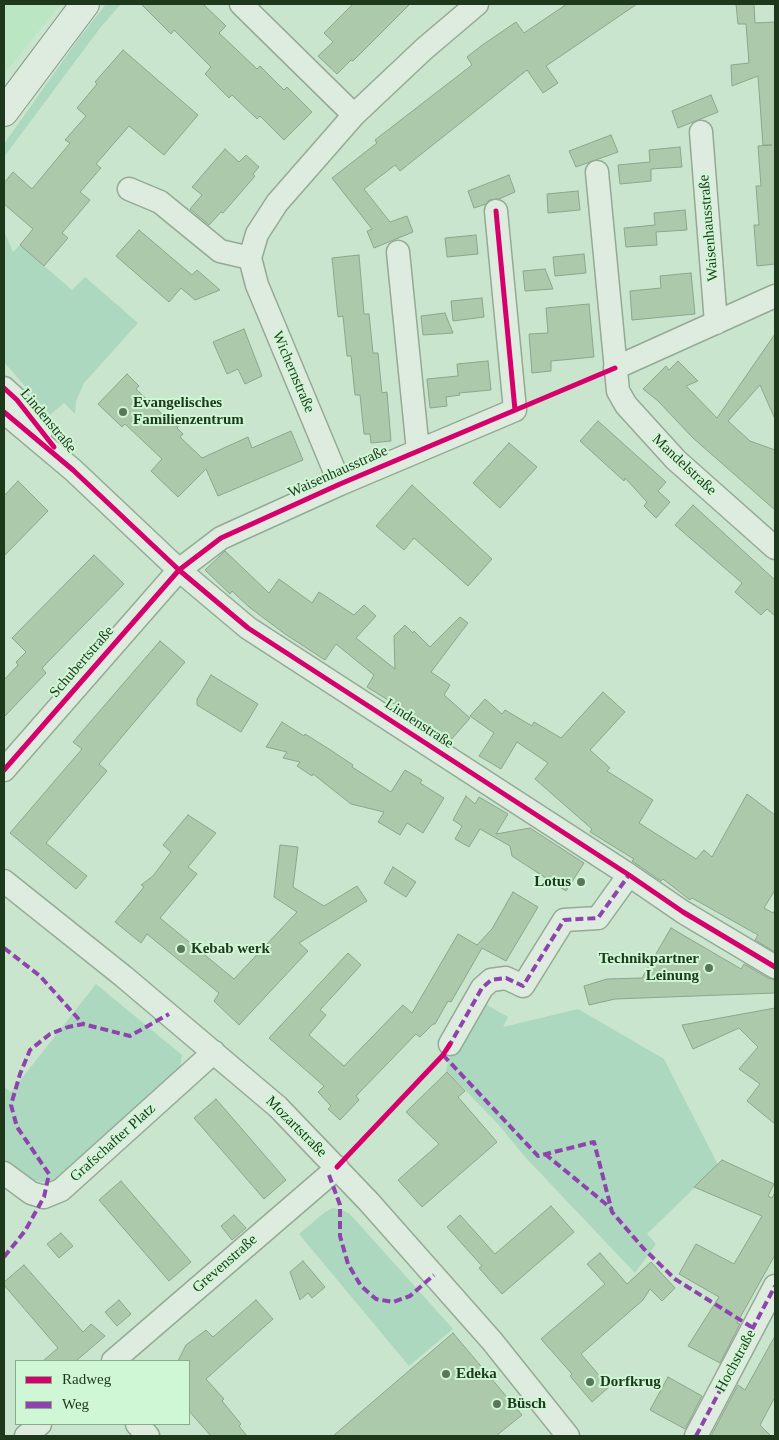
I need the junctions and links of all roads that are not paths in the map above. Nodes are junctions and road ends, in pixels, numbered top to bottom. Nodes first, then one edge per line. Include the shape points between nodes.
1 (85, 4) edge
2 (241, 4) edge
3 (477, 4) edge
4 (4, 112) edge
5 (354, 115) junction
6 (701, 132) dead end
7 (598, 172) dead end
8 (129, 190) dead end
9 (496, 211) dead end
10 (398, 252) dead end
11 (250, 258) junction
12 (775, 296) edge
13 (716, 324) junction
14 (615, 368) junction
15 (4, 388) edge
16 (4, 412) edge
17 (418, 451) junction
18 (73, 470) junction
19 (340, 484) junction
20 (775, 548) edge
21 (179, 570) junction
22 (4, 770) edge
23 (629, 874) junction
24 (6, 888) edge
25 (775, 967) edge
26 (450, 1044) dead end
27 (214, 1052) junction
28 (337, 1167) junction
29 (4, 1173) edge
30 (775, 1286) edge
31 (113, 1360) edge
32 (39, 1425) edge
33 (138, 1425) edge
34 (26, 1436) edge
35 (148, 1436) edge
36 (568, 1436) edge
37 (696, 1436) edge

1 - 4 street
2 - 5 street
3 - 5 street
5 - 11 street via 277,203 257,234
6 - 13 street, Waisenhausstraße
7 - 14 street
8 - 11 street via 160,202 220,251
9 - 17 street, Waisenhausstraße via 515,410
10 - 17 street
11 - 19 street, Wichernstraße via 257,286
12 - 13 street
13 - 14 street
14 - 20 street, Mandelstraße via 618,391 650,433
15 - 18 street, Lindenstraße
16 - 18 street, Lindenstraße
17 - 19 street, Waisenhausstraße
18 - 21 street, Lindenstraße
19 - 21 street, Waisenhausstraße via 220,538
21 - 22 street, Schubertstraße
21 - 23 street, Lindenstraße via 248,628
23 - 25 street, Lindenstraße via 683,912
23 - 26 street via 598,918 564,920 523,986 506,978 491,980 482,988
24 - 27 street, Mozartstraße via 123,976
27 - 28 street, Mozartstraße via 278,1107
27 - 29 street, Grafschafter Platz via 61,1190 44,1197 31,1193
28 - 31 street, Grevenstraße
28 - 36 street, Mozartstraße via 492,1341
30 - 37 street, Hochstraße
32 - 34 street
33 - 35 street

